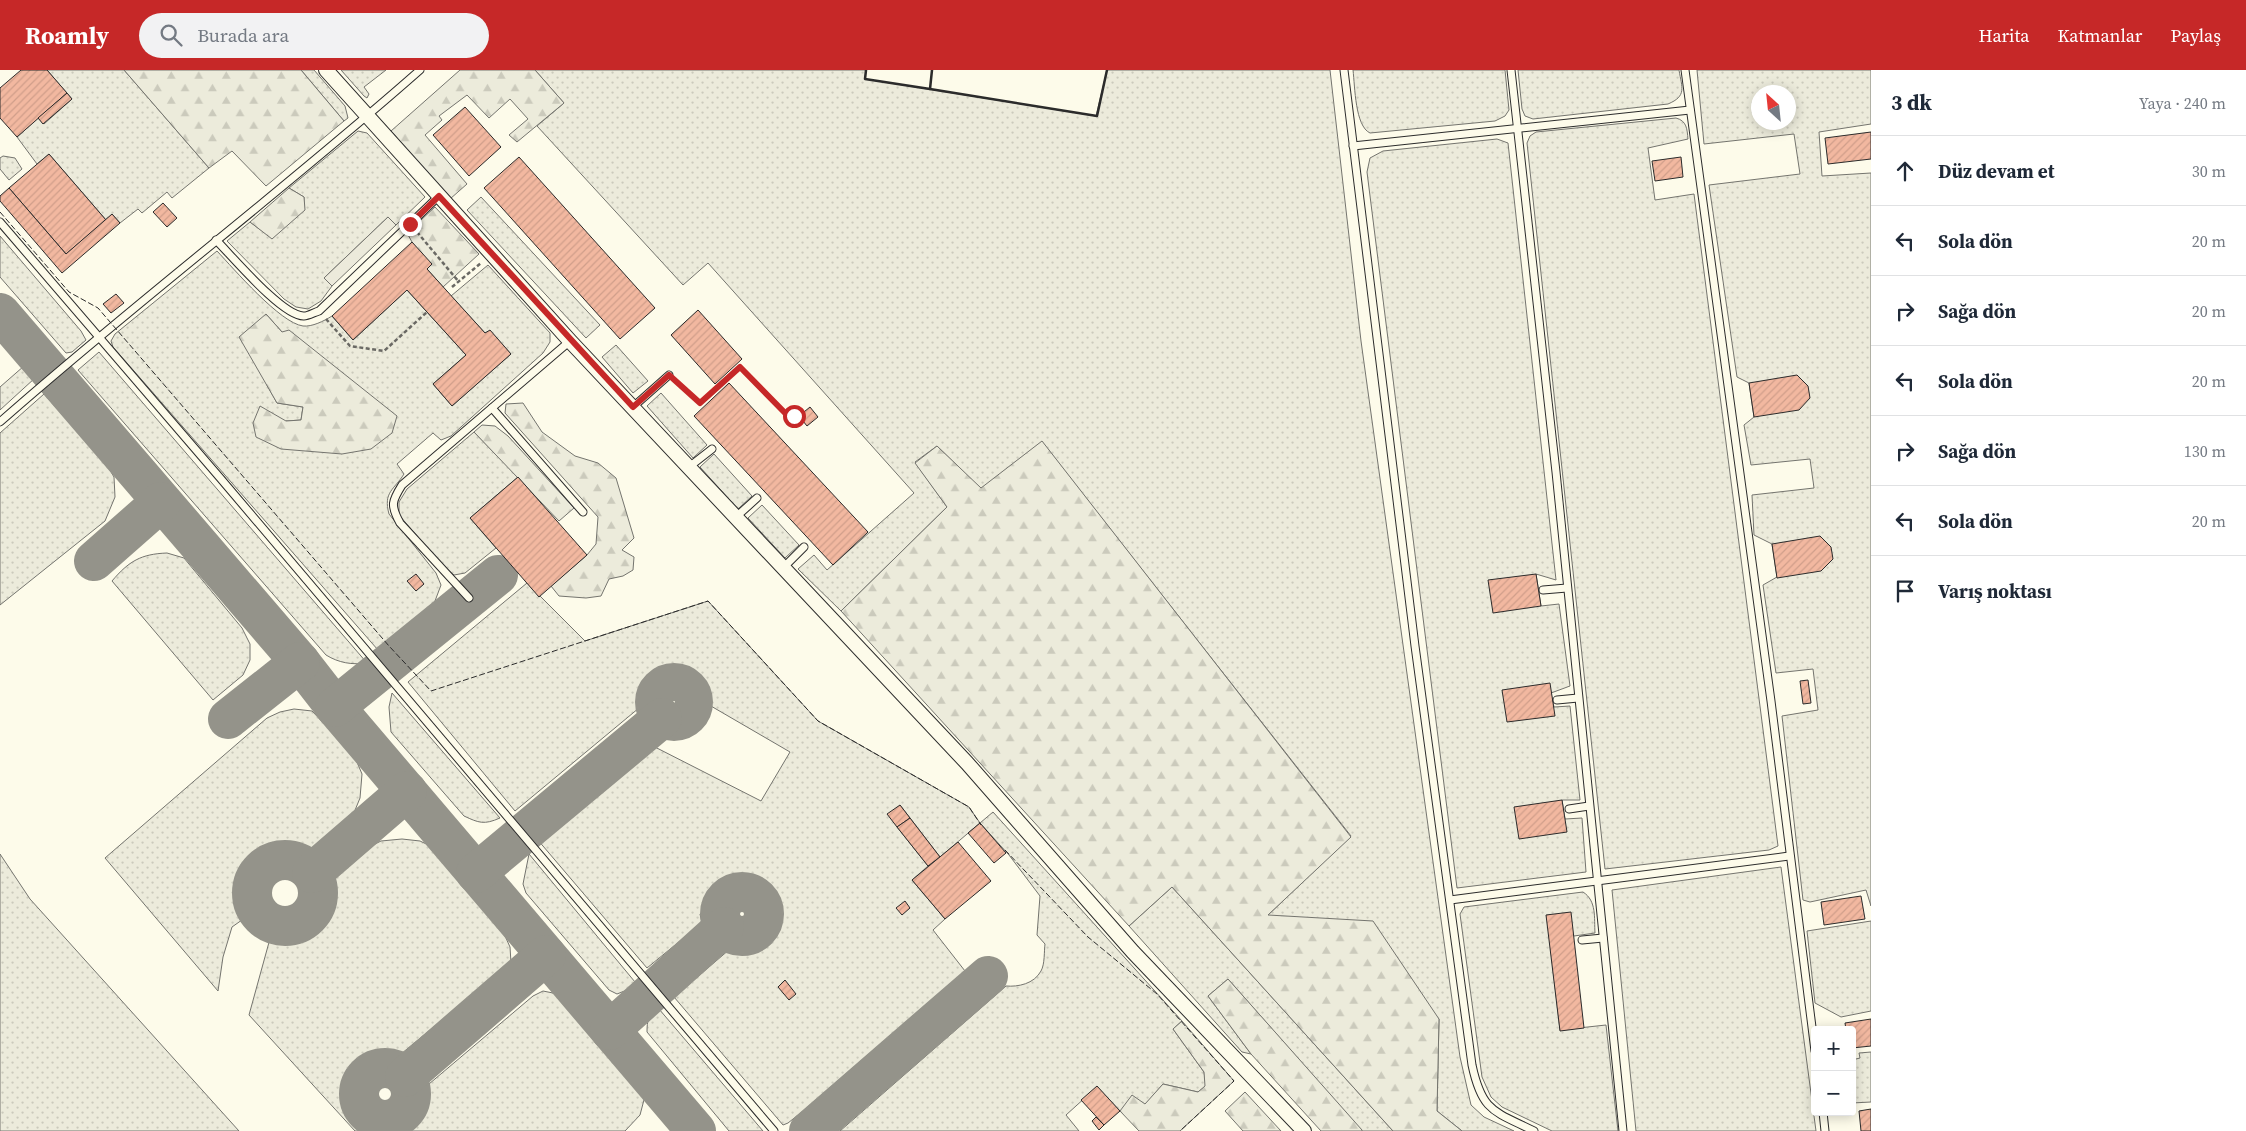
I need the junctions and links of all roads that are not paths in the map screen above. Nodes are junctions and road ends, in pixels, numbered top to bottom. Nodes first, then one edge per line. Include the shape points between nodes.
1 (326, 70) edge
2 (420, 70) edge
3 (1344, 70) edge
4 (1511, 70) edge
5 (1685, 70) edge
6 (1690, 110) junction
7 (367, 117) junction
8 (1517, 127) junction
9 (1353, 146) junction
10 (439, 196) junction
11 (0, 222) edge
12 (216, 240) junction
13 (99, 336) junction
14 (570, 341) junction
15 (669, 375) road end
16 (633, 407) junction
17 (492, 408) junction
18 (0, 422) edge
19 (712, 449) dead end
20 (690, 468) junction
21 (758, 498) dead end
22 (583, 512) dead end
23 (736, 517) junction
24 (804, 547) dead end
25 (784, 568) junction
26 (1567, 588) junction
27 (1543, 590) dead end
28 (469, 598) dead end
29 (1578, 698) junction
30 (1557, 700) dead end
31 (1589, 806) junction
32 (1569, 809) dead end
33 (1789, 856) junction
34 (1596, 881) junction
35 (1450, 900) junction
36 (1603, 938) junction
37 (1582, 940) dead end
38 (1812, 1026) edge
39 (1823, 1116) edge
40 (774, 1131) edge
41 (1304, 1131) edge
42 (1534, 1131) edge
43 (1623, 1131) edge
44 (1825, 1131) edge

1 - 7 street
2 - 7 lane
3 - 9 lane
4 - 8 lane
5 - 6 lane
6 - 8 lane
6 - 33 lane via 1770,691
7 - 10 street
7 - 12 lane
8 - 9 lane
8 - 26 lane
9 - 35 lane via 1416,656
10 - 12 lane via 319,311 304,316 289,312 277,302
10 - 14 street
11 - 13 lane
12 - 13 lane
13 - 18 lane
13 - 40 lane
14 - 16 street
14 - 17 lane
15 - 16 lane
16 - 20 street
17 - 22 lane
17 - 28 lane via 402,485 393,500 393,511 400,523
19 - 20 lane
20 - 23 street
21 - 23 lane
23 - 25 street
24 - 25 lane
25 - 41 street via 967,763 1134,952
26 - 27 lane
26 - 29 lane
29 - 30 lane
29 - 31 lane
31 - 32 lane
31 - 34 lane
33 - 34 lane
33 - 38 lane
34 - 35 lane
34 - 36 lane
35 - 42 lane via 1477,1086 1488,1107
36 - 37 lane
36 - 43 lane
39 - 44 lane

